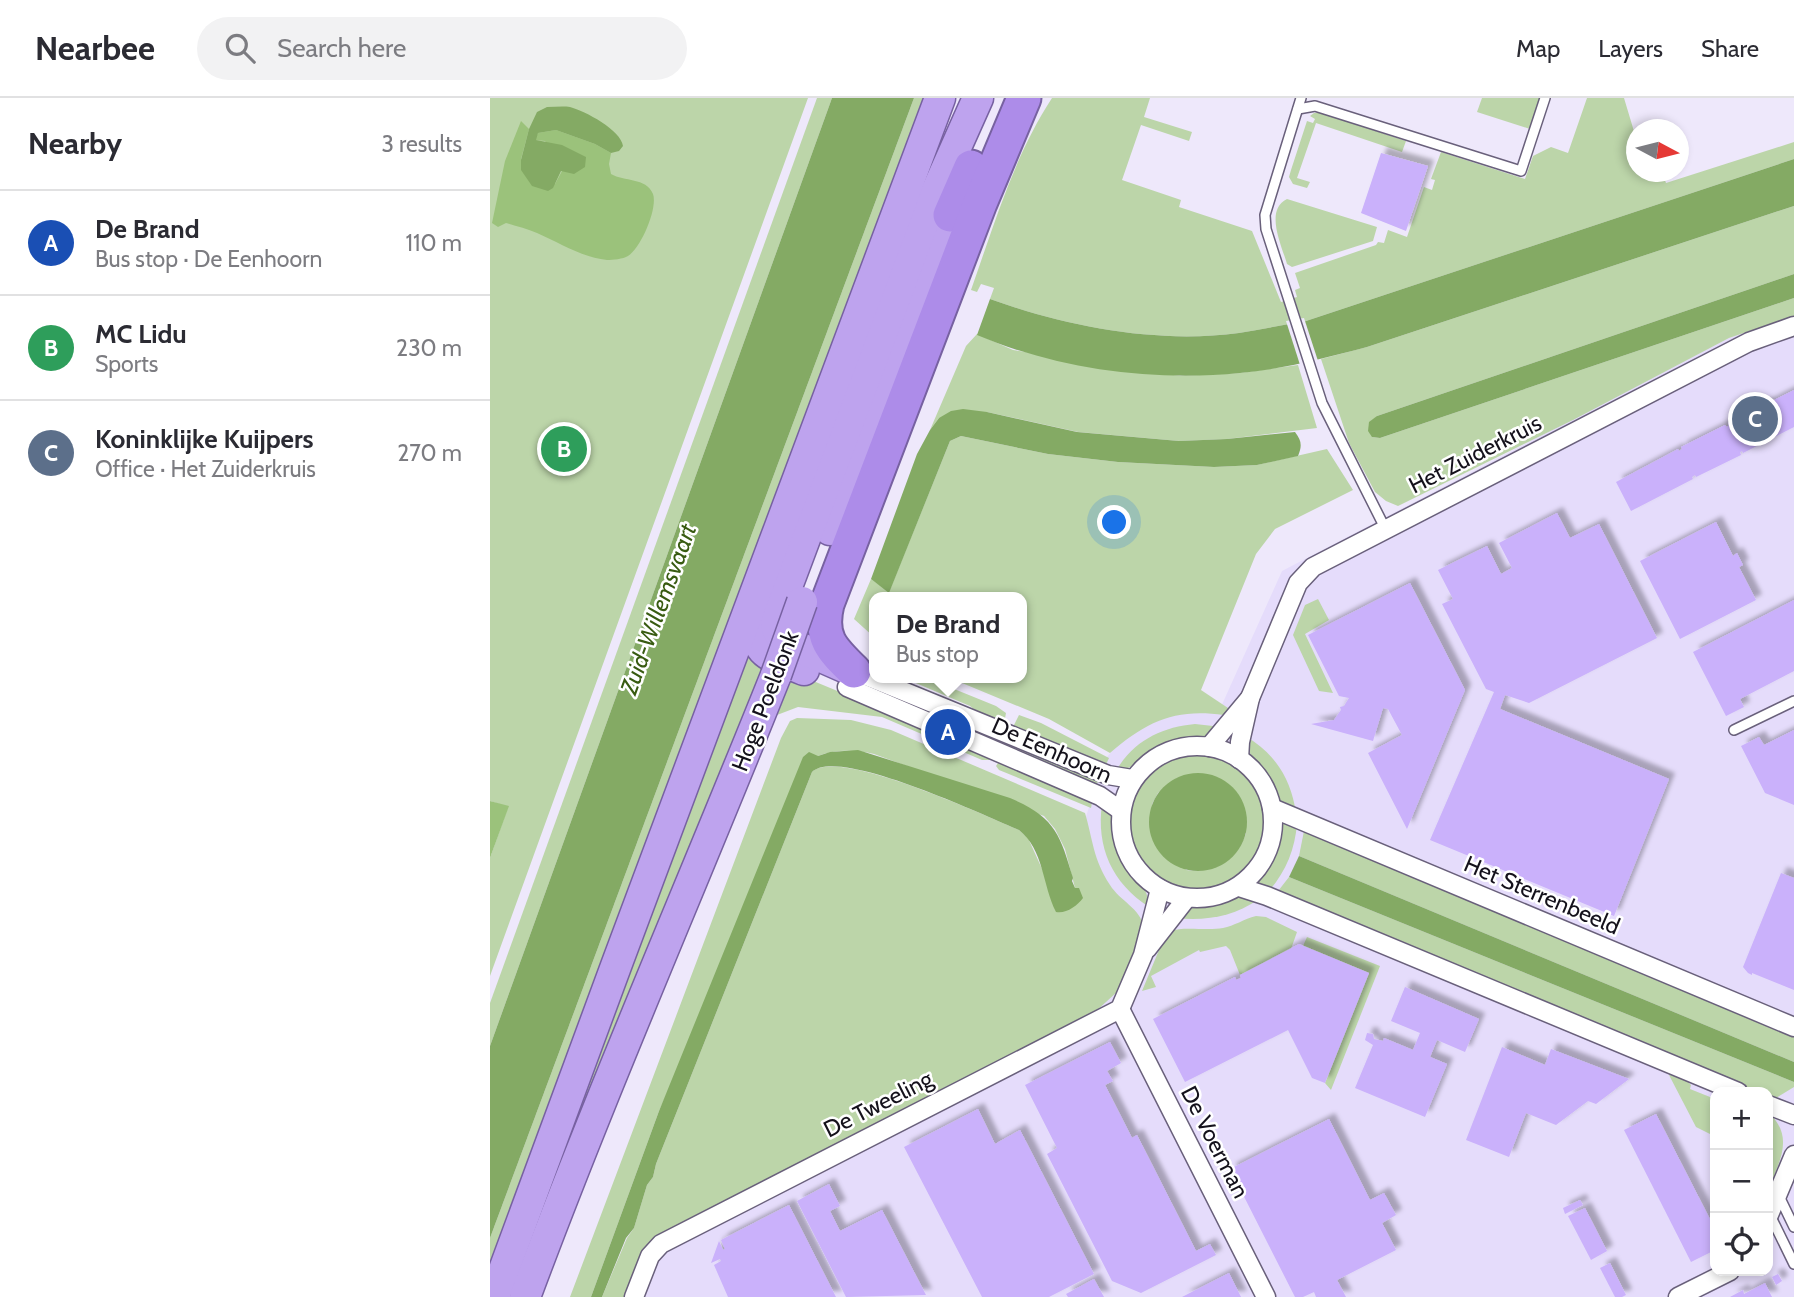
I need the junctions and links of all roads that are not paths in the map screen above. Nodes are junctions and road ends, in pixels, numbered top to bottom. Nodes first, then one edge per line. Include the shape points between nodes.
1 (940, 98) edge
2 (978, 98) edge
3 (987, 98) edge
4 (1002, 98) edge
5 (1024, 98) edge
6 (1301, 98) edge
7 (1545, 98) edge
8 (1314, 102) edge
9 (1298, 109) junction
10 (950, 215) junction
11 (1794, 326) edge
12 (1385, 528) junction
13 (755, 594) junction
14 (850, 679) junction
15 (1250, 698) junction
16 (1794, 701) edge
17 (1734, 730) dead end
18 (1209, 747) junction
19 (1239, 759) junction
20 (1132, 779) junction
21 (1272, 808) junction
22 (1120, 810) junction
23 (1239, 887) junction
24 (1160, 889) junction
25 (1186, 899) junction
26 (1143, 955) junction
27 (1120, 1009) junction
28 (1794, 1027) edge
29 (1726, 1087) edge
30 (1773, 1107) edge
31 (1794, 1115) edge
32 (1794, 1155) edge
33 (1777, 1194) junction
34 (1770, 1213) edge
35 (1773, 1223) edge
36 (1794, 1227) edge
37 (1794, 1264) edge
38 (1720, 1276) edge
39 (495, 1297) edge
40 (525, 1297) edge
41 (634, 1297) edge
42 (1266, 1297) edge
43 (1678, 1297) edge

1 - 13 highway, Hoge Poeldonk
2 - 14 highway via 928,210 776,615 779,635 785,641
3 - 10 highway, Hoge Poeldonk via 953,191
4 - 10 highway
5 - 14 highway via 827,604 824,620 829,644
6 - 9 lane
7 - 8 lane via 1521,171
8 - 9 lane
9 - 12 lane via 1265,215 1266,229 1322,403
10 - 40 highway, Hoge Poeldonk, bridge via 776,675 611,1074
11 - 12 street, Het Zuiderkruis via 1749,342
12 - 15 street, Het Zuiderkruis via 1313,567 1298,583
13 - 14 highway via 755,633 761,649 776,659
13 - 39 highway, Hoge Poeldonk
14 - 20 street, De Eenhoorn via 1108,775
14 - 22 street, De Eenhoorn via 1100,796
15 - 18 street, Het Zuiderkruis
15 - 19 street, Het Zuiderkruis
16 - 17 lane
18 - 19 street
18 - 20 street via 1175,749
19 - 21 street via 1262,782
20 - 22 street
21 - 23 street via 1273,827 1264,858
21 - 28 street, Het Sterrenbeeld
22 - 24 street via 1124,839 1134,863
23 - 25 street via 1220,896
23 - 29 street
24 - 25 street
24 - 26 street
25 - 26 street
26 - 27 street
27 - 41 street, De Tweeling via 661,1244 650,1256
27 - 42 street, De Voerman
30 - 31 street
32 - 33 street
33 - 34 street
33 - 36 lane
35 - 37 lane
38 - 43 street

